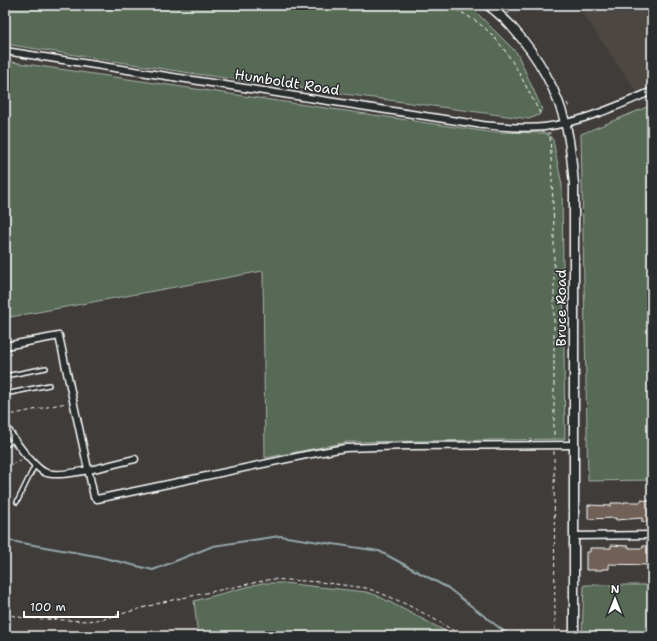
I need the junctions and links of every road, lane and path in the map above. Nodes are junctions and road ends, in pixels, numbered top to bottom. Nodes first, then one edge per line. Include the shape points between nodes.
1 (450, 5) edge
2 (488, 5) edge
3 (5, 51) edge
4 (652, 91) edge
5 (542, 115) dead end
6 (565, 123) junction
7 (550, 133) dead end
8 (5, 346) edge
9 (46, 368) dead end
10 (5, 376) edge
11 (49, 386) dead end
12 (5, 394) edge
13 (66, 403) dead end
14 (5, 416) edge
15 (5, 426) edge
16 (14, 439) junction
17 (5, 446) edge
18 (554, 446) junction
19 (574, 446) junction
20 (135, 459) dead end
21 (21, 460) dead end
22 (35, 465) junction
23 (5, 468) edge
24 (88, 469) junction
25 (17, 502) dead end
26 (652, 535) edge
27 (574, 536) junction
28 (5, 614) edge
29 (462, 636) edge
30 (555, 636) edge
31 (574, 636) edge

1 - 5 path via 482,26 494,38 518,69
2 - 6 street, Bruce Road via 510,25 544,72
3 - 6 street, Humboldt Road via 483,125 514,128 545,127
4 - 6 street, Humboldt Road via 616,107
6 - 19 street, Bruce Road via 574,184
7 - 18 path via 554,229
8 - 24 street via 59,336
9 - 10 lane
11 - 12 lane
13 - 14 path
15 - 16 street
16 - 17 lane
16 - 22 street
18 - 19 street
18 - 24 street via 345,448 97,500
18 - 30 path
19 - 27 street, Bruce Road
20 - 24 street
21 - 23 path
22 - 24 street via 45,473 56,475
22 - 25 lane
26 - 27 street
27 - 31 street, Bruce Road
28 - 29 path via 24,618 104,619 163,602 262,580 283,579 366,588 406,605

